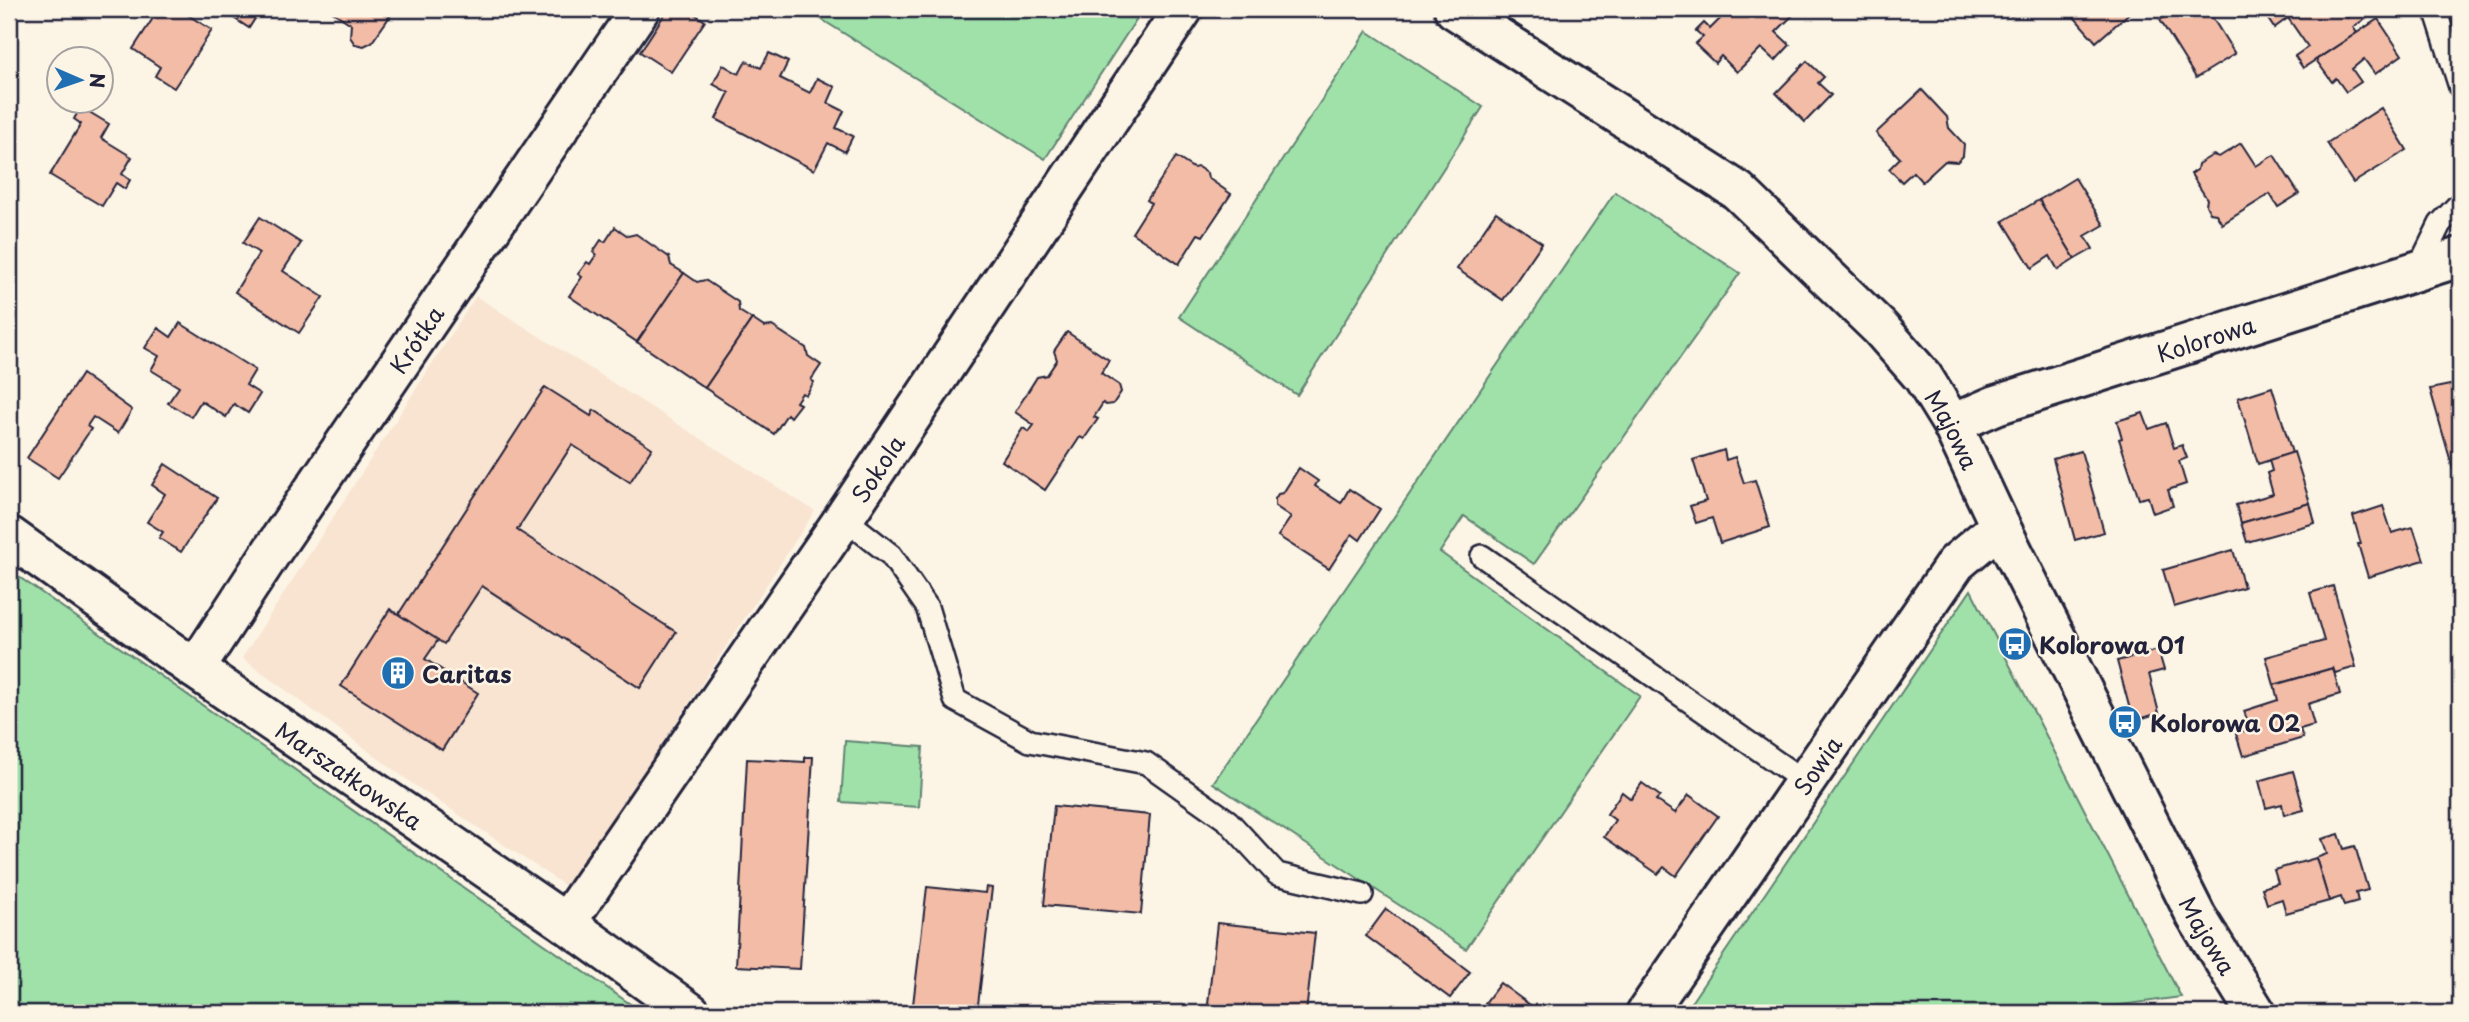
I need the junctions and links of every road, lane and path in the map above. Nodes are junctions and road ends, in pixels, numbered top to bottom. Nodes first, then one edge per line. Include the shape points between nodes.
1 (640, 9) edge
2 (1183, 9) edge
3 (1454, 9) edge
4 (2435, 9) edge
5 (2460, 86) edge
6 (2460, 203) edge
7 (2460, 257) edge
8 (2416, 272) junction
9 (1952, 424) junction
10 (844, 518) junction
11 (2000, 526) junction
12 (9, 536) edge
13 (1482, 556) dead end
14 (195, 669) junction
15 (1805, 782) junction
16 (1362, 894) dead end
17 (566, 923) junction
18 (691, 1013) edge
19 (1646, 1013) edge
20 (2256, 1013) edge

1 - 14 street, Krótka
2 - 10 street, Sokola
3 - 9 street, Majowa via 1738,191 1880,328 1923,377
4 - 5 lane
6 - 8 lane via 2440,224
7 - 8 street, Kolorowa
8 - 9 street, Kolorowa via 1996,405
9 - 11 street, Majowa
10 - 16 lane via 891,555 927,607 955,700 1030,741 1146,763 1228,821 1277,874
10 - 17 street, Sokola
11 - 15 street, Sowia via 1956,563
11 - 20 street, Majowa via 2196,916
12 - 14 street, Marszałkowska
13 - 15 lane
14 - 17 street, Marszałkowska
15 - 19 street, Sowia
17 - 18 street, Marszałkowska

